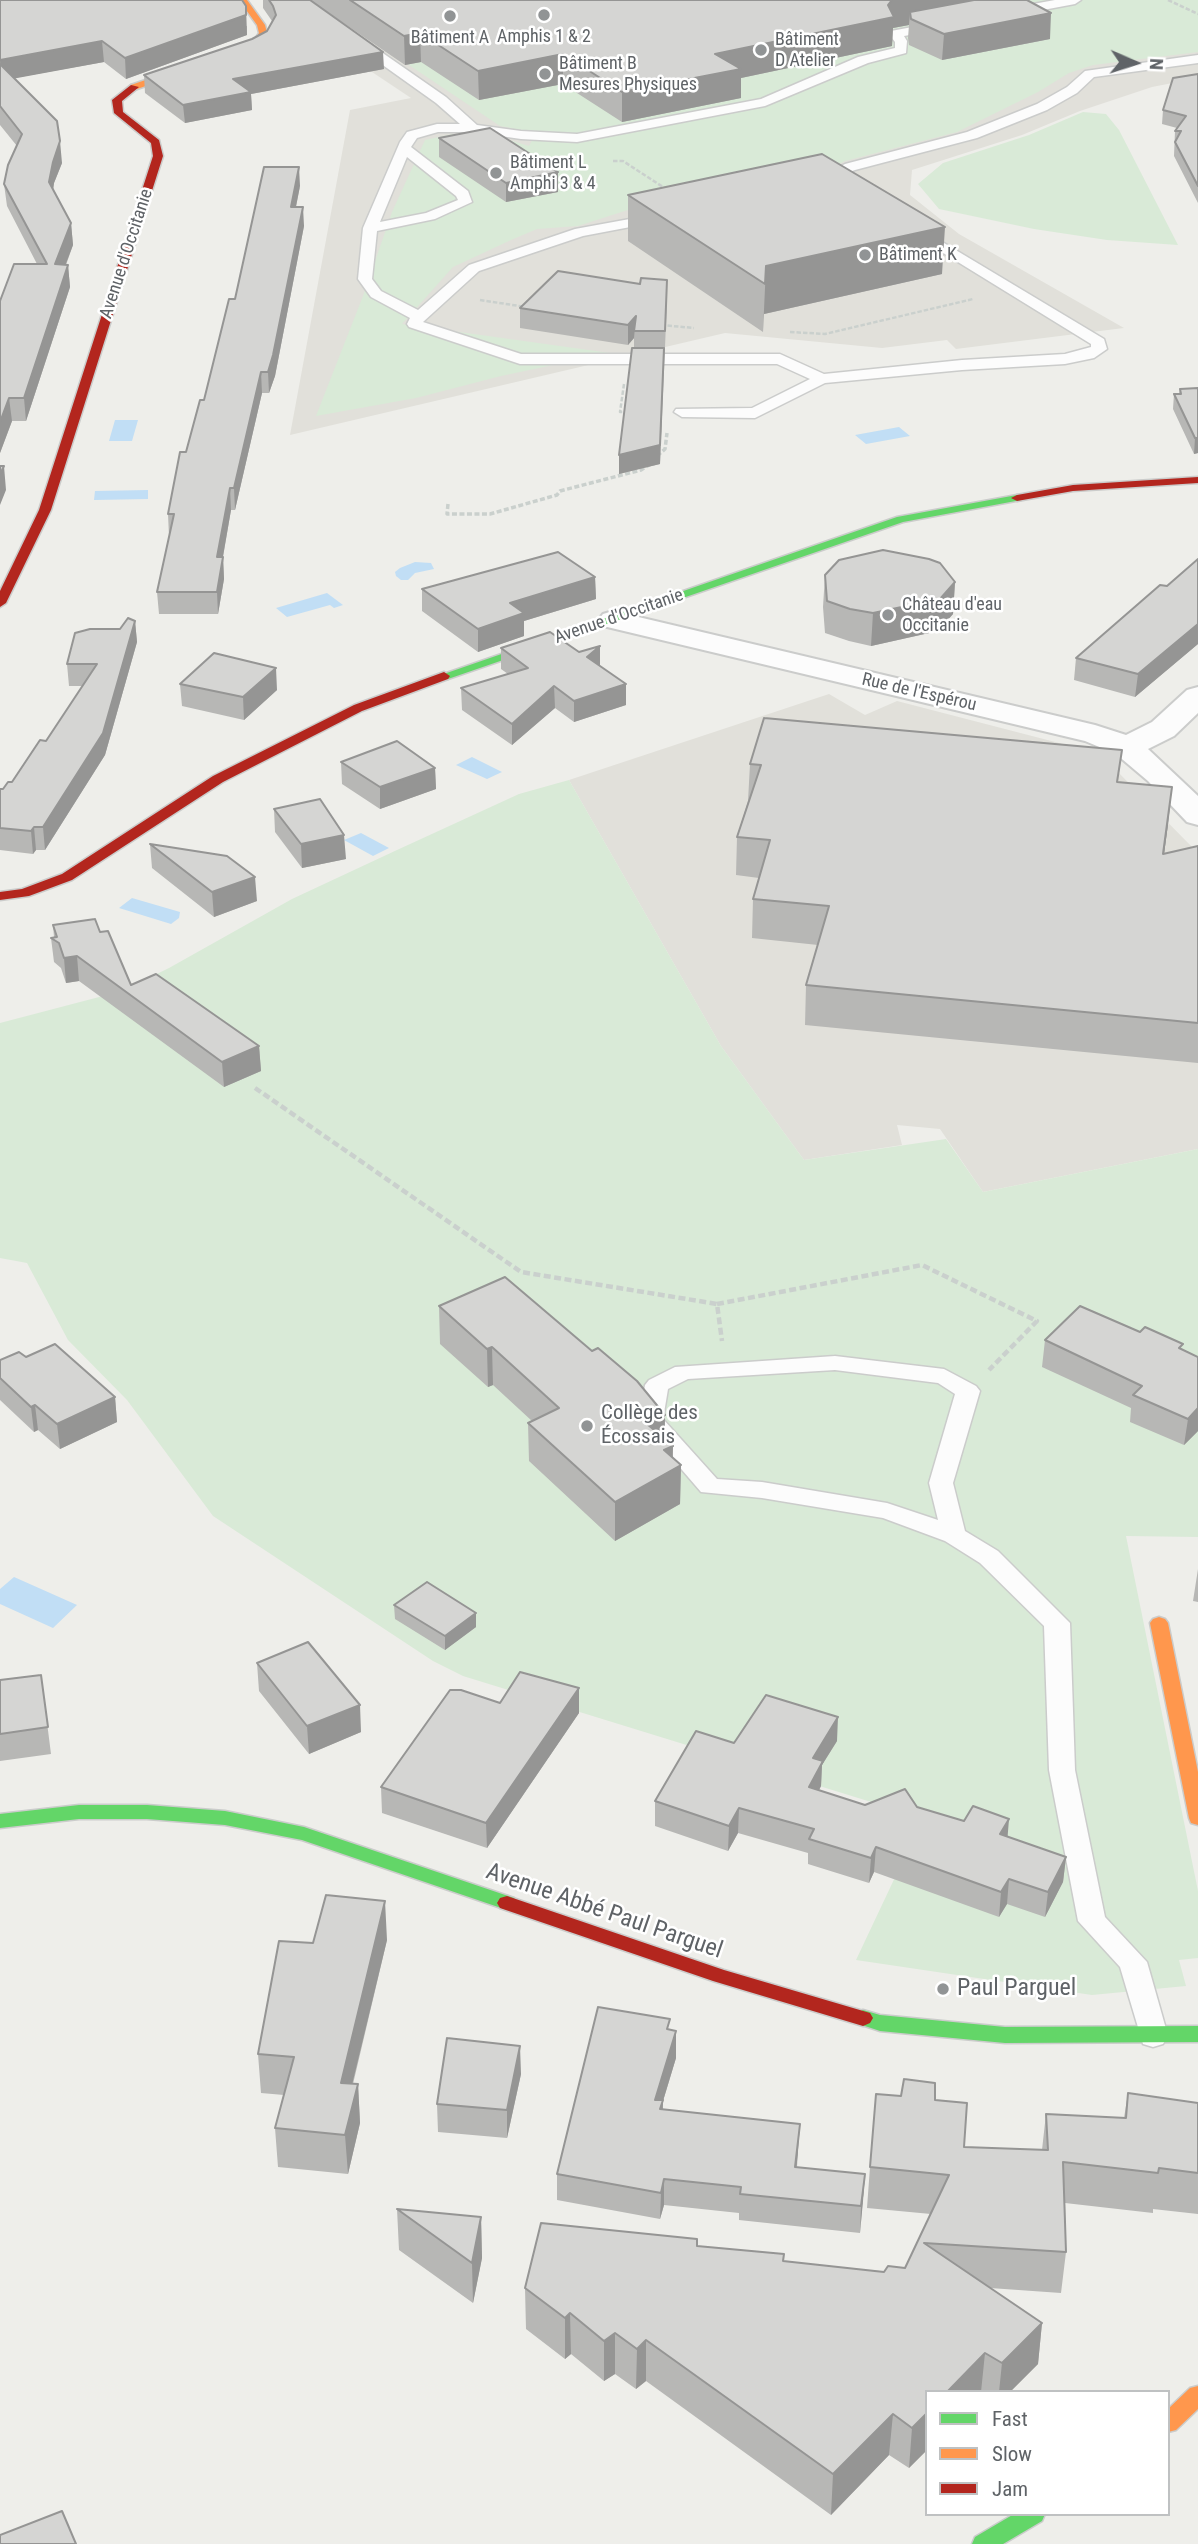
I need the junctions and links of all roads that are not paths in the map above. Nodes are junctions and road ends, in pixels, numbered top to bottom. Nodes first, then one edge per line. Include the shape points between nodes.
1 (1075, 0) edge
2 (241, 3) edge
3 (997, 15) edge
4 (946, 24) edge
5 (350, 36) edge
6 (1198, 59) edge
7 (432, 108) junction
8 (473, 128) junction
9 (412, 135) junction
10 (405, 149) junction
11 (816, 190) edge
12 (674, 215) edge
13 (910, 227) edge
14 (370, 228) junction
15 (419, 317) junction
16 (645, 357) joint
17 (822, 379) junction
18 (682, 412) dead end
19 (1198, 480) edge
20 (0, 603) edge
21 (613, 620) junction
22 (1198, 696) edge
23 (1127, 747) junction
24 (1198, 815) edge
25 (0, 896) edge
26 (954, 1535) junction
27 (1159, 1623) dead end
28 (1198, 1818) edge
29 (0, 1821) edge
30 (1198, 2034) edge
31 (1153, 2036) junction
32 (1198, 2395) edge
33 (1170, 2421) edge
34 (1031, 2516) edge
35 (983, 2544) edge

1 - 3 lane
2 - 20 street, Avenue d'Occitanie via 261,25 259,41 141,83 117,100 119,113 156,142 158,156 45,510
4 - 8 lane via 895,34 901,50 863,60 765,102 577,138
5 - 7 lane
6 - 11 lane via 1090,74 1042,107 972,135 850,167 829,175 847,189
7 - 8 lane
7 - 9 lane via 413,127
8 - 9 lane via 437,128
9 - 10 lane
10 - 14 lane
10 - 14 lane via 463,194 465,202 430,216
12 - 15 lane via 580,232 474,268
13 - 17 lane via 1099,342 1099,349 1065,359
14 - 15 lane via 365,279 376,294
15 - 16 lane via 414,324 520,359
16 - 17 lane via 780,359
17 - 18 lane via 755,413 722,404
19 - 21 street, Avenue d'Occitanie via 1073,488 901,519
21 - 23 street, Rue de l'Espérou via 1095,734
21 - 25 street, Avenue d'Occitanie via 358,708 218,779 67,877 24,893
22 - 23 street via 1163,729
23 - 24 street, Rue de l'Espérou
26 - 26 lane via 941,1483 968,1391 944,1376 835,1363 683,1372 657,1385 651,1420 710,1486 887,1511
26 - 31 lane via 989,1557 1057,1623 1062,1770 1092,1921 1133,1962
27 - 28 street
29 - 31 street, Avenue Abbé Paul Parguel via 79,1812 225,1818 304,1834 720,1976 880,2023 1005,2035
30 - 31 street, Avenue Abbé Paul Parguel
32 - 33 street
34 - 35 street

